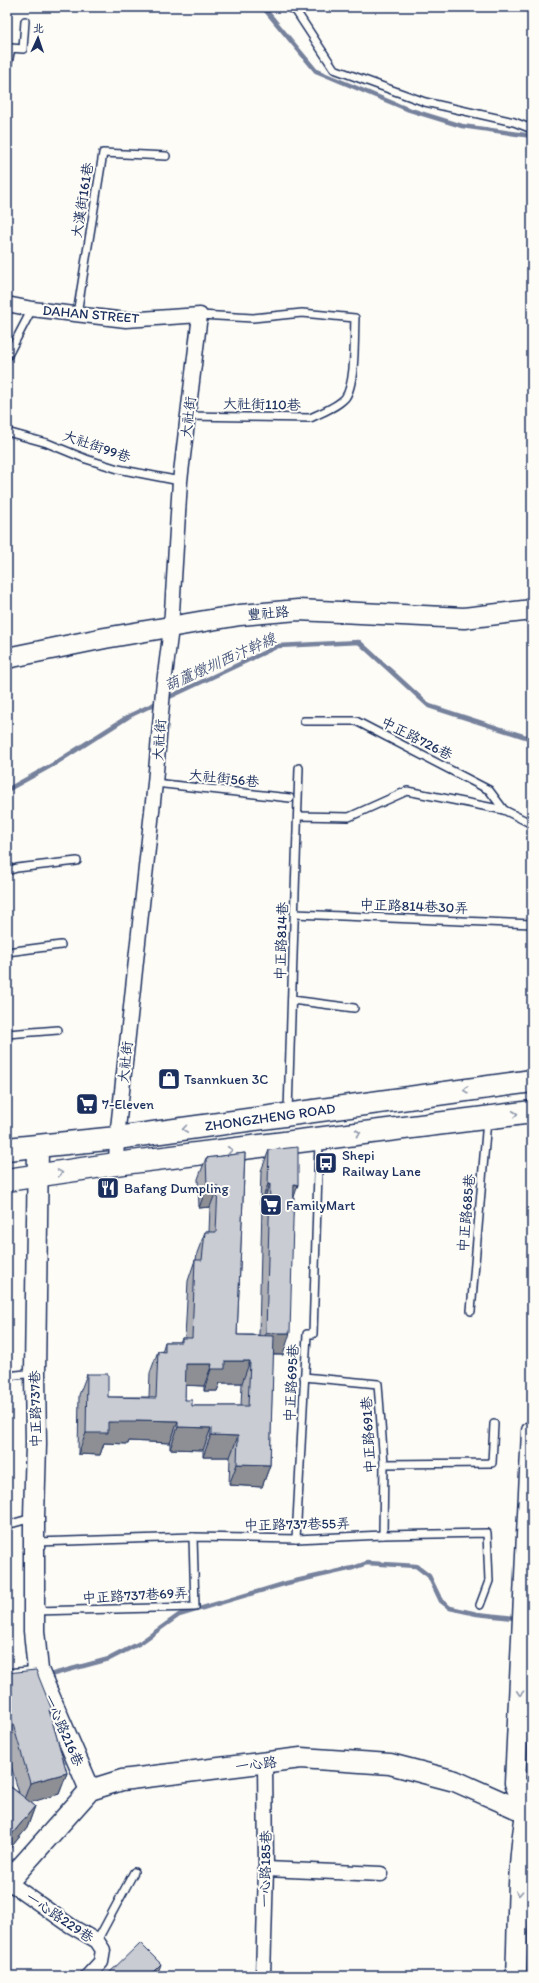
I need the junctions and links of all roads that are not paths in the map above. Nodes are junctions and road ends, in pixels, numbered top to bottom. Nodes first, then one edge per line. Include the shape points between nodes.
1 (288, 7) edge
2 (295, 9) edge
3 (25, 21) dead end
4 (9, 47) edge
5 (7, 68) edge
6 (532, 129) edge
7 (166, 156) dead end
8 (7, 304) edge
9 (32, 309) junction
10 (77, 314) junction
11 (200, 315) junction
12 (7, 357) edge
13 (188, 416) junction
14 (7, 432) edge
15 (180, 482) junction
16 (532, 610) edge
17 (171, 628) junction
18 (7, 658) edge
19 (304, 721) dead end
20 (299, 768) dead end
21 (155, 783) junction
22 (290, 798) dead end
23 (504, 810) junction
24 (298, 816) junction
25 (532, 824) edge
26 (77, 861) dead end
27 (7, 871) edge
28 (294, 914) junction
29 (532, 924) edge
30 (60, 945) dead end
31 (7, 952) edge
32 (292, 1000) junction
33 (354, 1008) dead end
34 (58, 1030) dead end
35 (7, 1034) edge
36 (532, 1081) edge
37 (532, 1112) edge
38 (288, 1116) junction
39 (487, 1118) junction
40 (117, 1138) junction
41 (319, 1138) junction
42 (38, 1147) junction
43 (7, 1149) edge
44 (116, 1164) junction
45 (38, 1177) junction
46 (7, 1180) edge
47 (471, 1311) dead end
48 (35, 1373) junction
49 (7, 1376) edge
50 (304, 1377) junction
51 (494, 1424) dead end
52 (532, 1431) edge
53 (384, 1464) junction
54 (34, 1517) junction
55 (7, 1525) edge
56 (383, 1535) junction
57 (193, 1537) junction
58 (296, 1539) junction
59 (33, 1542) junction
60 (480, 1604) dead end
61 (33, 1611) junction
62 (38, 1670) junction
63 (7, 1672) edge
64 (265, 1763) junction
65 (532, 1787) edge
66 (90, 1790) junction
67 (530, 1817) edge
68 (266, 1869) junction
69 (134, 1872) dead end
70 (381, 1874) dead end
71 (7, 1882) edge
72 (97, 1941) junction
73 (88, 1976) edge
74 (263, 1976) edge
75 (516, 1976) edge

1 - 2 lane
2 - 6 lane via 334,69 426,102 514,122
3 - 4 lane via 23,49
4 - 5 lane
7 - 10 lane, 大漢街161巷 via 103,153
8 - 9 street, DAHAN STREET
9 - 10 street, DAHAN STREET
9 - 12 lane
10 - 11 street, DAHAN STREET via 126,320
11 - 13 street, 大社街
11 - 13 lane, 大社街110巷 via 253,318 302,313 356,318 351,383 345,398 310,418
13 - 15 street, 大社街
14 - 15 lane, 大社街99巷 via 47,443 118,469
15 - 17 street, 大社街
16 - 17 street, 豐社路 via 464,618 298,610 240,615
17 - 18 street, 豐社路 via 105,638
17 - 21 street, 大社街
19 - 23 lane, 中正路726巷 via 356,721 489,790
20 - 24 lane, 中正路814巷
21 - 22 lane, 大社街56巷
21 - 40 street, 大社街
23 - 24 lane via 407,790 349,817
23 - 25 lane
24 - 28 lane, 中正路814巷
26 - 27 lane
28 - 29 lane, 中正路814巷30弄
28 - 32 lane, 中正路814巷
30 - 31 lane
32 - 33 lane
32 - 38 lane, 中正路814巷
34 - 35 lane
36 -> 38 main road, ZHONGZHENG ROAD
39 -> 37 main road, ZHONGZHENG ROAD
38 -> 40 main road, ZHONGZHENG ROAD
41 -> 39 main road, ZHONGZHENG ROAD
39 - 47 lane, 中正路685巷
40 - 42 main road, ZHONGZHENG ROAD
40 - 44 street, 大社街
44 -> 41 main road, ZHONGZHENG ROAD
41 - 50 lane, 中正路695巷 via 313,1334 306,1334
42 - 43 main road, ZHONGZHENG ROAD
42 - 45 street, 中正路737巷
45 -> 44 main road, ZHONGZHENG ROAD
45 - 46 main road, ZHONGZHENG ROAD
45 - 48 street, 中正路737巷
48 - 49 lane
48 - 54 street, 中正路737巷
50 - 53 lane, 中正路691巷 via 378,1384
50 - 58 lane, 中正路695巷
51 - 53 lane via 492,1463
52 -> 67 street via 515,1783
53 - 56 lane, 中正路691巷
54 - 55 lane
54 - 59 street, 中正路737巷
56 - 58 lane, 中正路737巷55弄
56 - 60 lane, 中正路737巷55弄 via 487,1533 489,1581
57 - 58 lane, 中正路737巷55弄
57 - 59 lane, 中正路737巷55弄
57 - 61 lane, 中正路737巷69弄 via 195,1607
59 - 61 street, 中正路737巷
61 - 62 street, 中正路737巷
62 - 63 lane
62 - 66 street, 一心路216巷
64 - 66 street, 一心路 via 122,1780
64 - 67 street, 一心路 via 301,1758 390,1764 455,1781
64 - 68 street, 一心路185巷
65 - 67 street
66 - 71 street
67 -> 75 street via 520,1889
68 - 70 street
68 - 74 street, 一心路185巷
69 - 72 lane
71 - 72 street, 一心路229巷
72 - 73 street, 一心路229巷 via 103,1950 101,1962

